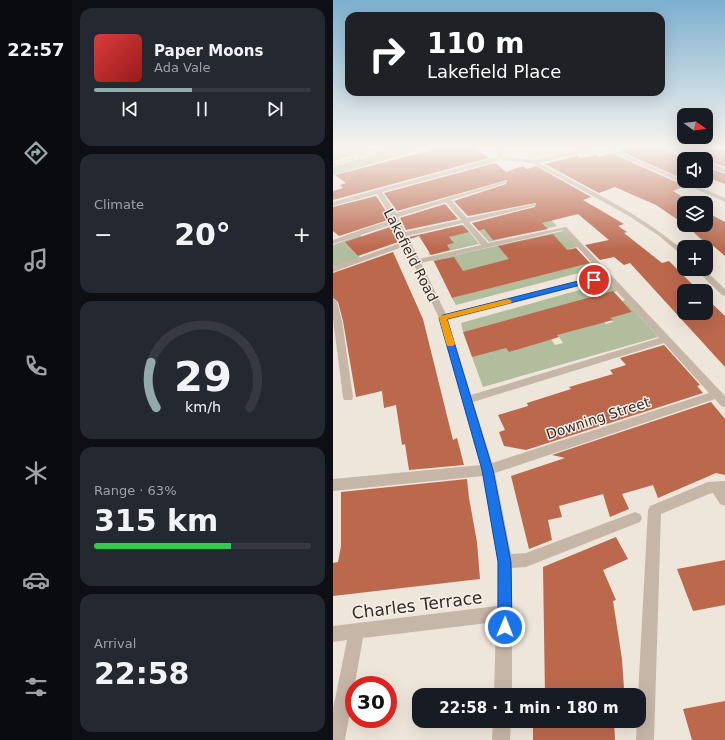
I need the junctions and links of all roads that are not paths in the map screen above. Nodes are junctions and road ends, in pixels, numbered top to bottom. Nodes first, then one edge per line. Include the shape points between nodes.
1 (413, 182) edge
2 (504, 182) dead end
3 (570, 182) edge
4 (683, 182) edge
5 (378, 191) junction
6 (447, 199) junction
7 (725, 200) edge
8 (333, 204) edge
9 (533, 205) dead end
10 (395, 219) junction
11 (465, 221) junction
12 (405, 239) junction
13 (333, 242) edge
14 (486, 246) junction
15 (677, 249) edge
16 (416, 262) junction
17 (333, 270) edge
18 (609, 276) junction
19 (707, 276) edge
20 (725, 293) edge
21 (333, 302) edge
22 (443, 318) junction
23 (665, 339) junction
24 (717, 394) junction
25 (348, 397) dead end
26 (467, 400) junction
27 (725, 403) edge
28 (488, 470) junction
29 (333, 485) edge
30 (721, 487) edge
31 (725, 500) edge
32 (635, 518) dead end
33 (505, 562) junction
34 (505, 614) junction
35 (356, 632) junction
36 (333, 634) edge
37 (503, 688) edge
38 (502, 728) edge
39 (336, 740) edge
40 (501, 740) edge
41 (645, 740) edge

1 - 5 street
2 - 6 street
3 - 15 street via 631,215
4 - 7 street
5 - 8 street
5 - 10 street, Lakefield Road
6 - 10 street
6 - 11 street
9 - 11 street
10 - 12 street, Lakefield Road
10 - 13 street
11 - 12 street
11 - 14 street
12 - 16 street, Lakefield Road
12 - 17 street
14 - 16 street
14 - 18 street via 565,228
16 - 22 street, Lakefield Road
18 - 22 street
18 - 23 street
19 - 20 street
21 - 25 street
22 - 26 street, Lakefield Road
23 - 24 street
23 - 26 street
24 - 27 street
24 - 28 street, Downing Street
26 - 28 street, Lakefield Road
28 - 29 street, Downing Street
28 - 33 street, Lakefield Road
30 - 31 street
30 - 41 street via 708,488 655,510
32 - 33 street via 526,560
33 - 34 street, Lakefield Road
34 - 35 street, Charles Terrace
34 - 37 street, Lakefield Road
35 - 36 street, Charles Terrace
35 - 39 street
38 - 40 street

